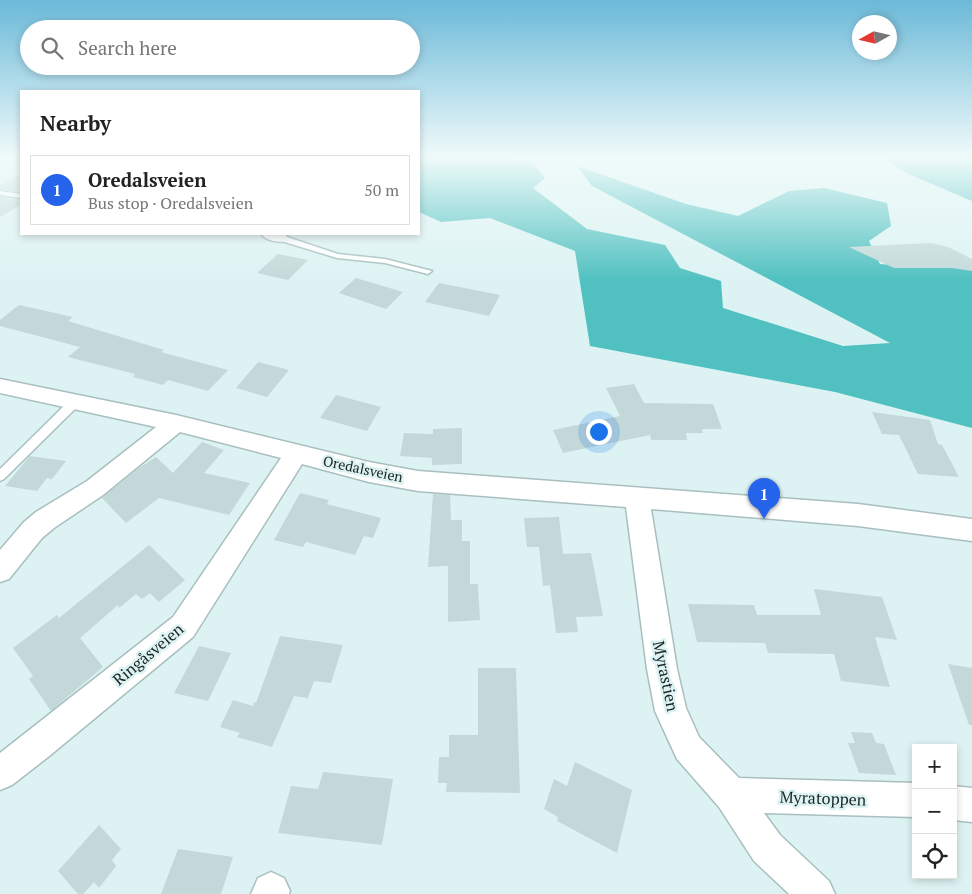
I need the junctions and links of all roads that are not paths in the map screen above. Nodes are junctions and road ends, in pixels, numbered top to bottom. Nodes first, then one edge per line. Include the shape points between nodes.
1 (275, 236) edge
2 (428, 271) dead end
3 (0, 386) edge
4 (74, 403) junction
5 (176, 423) junction
6 (296, 454) junction
7 (0, 476) edge
8 (637, 498) junction
9 (972, 530) edge
10 (0, 570) edge
11 (0, 773) edge
12 (731, 795) junction
13 (912, 800) edge
14 (957, 803) edge
15 (972, 805) edge
16 (816, 894) edge

1 - 2 lane via 336,256 385,261
3 - 4 street, Oredalsveien
4 - 5 street, Oredalsveien
4 - 7 lane
5 - 6 street, Oredalsveien
5 - 10 street via 95,488 39,525
6 - 8 street, Oredalsveien via 418,481
6 - 11 street, Ringåsveien via 183,627
8 - 9 street, Oredalsveien via 858,515
8 - 12 street, Myrastien via 671,711 688,748
12 - 13 street, Myratoppen
12 - 16 street, Myrastien via 766,848
14 - 15 street

